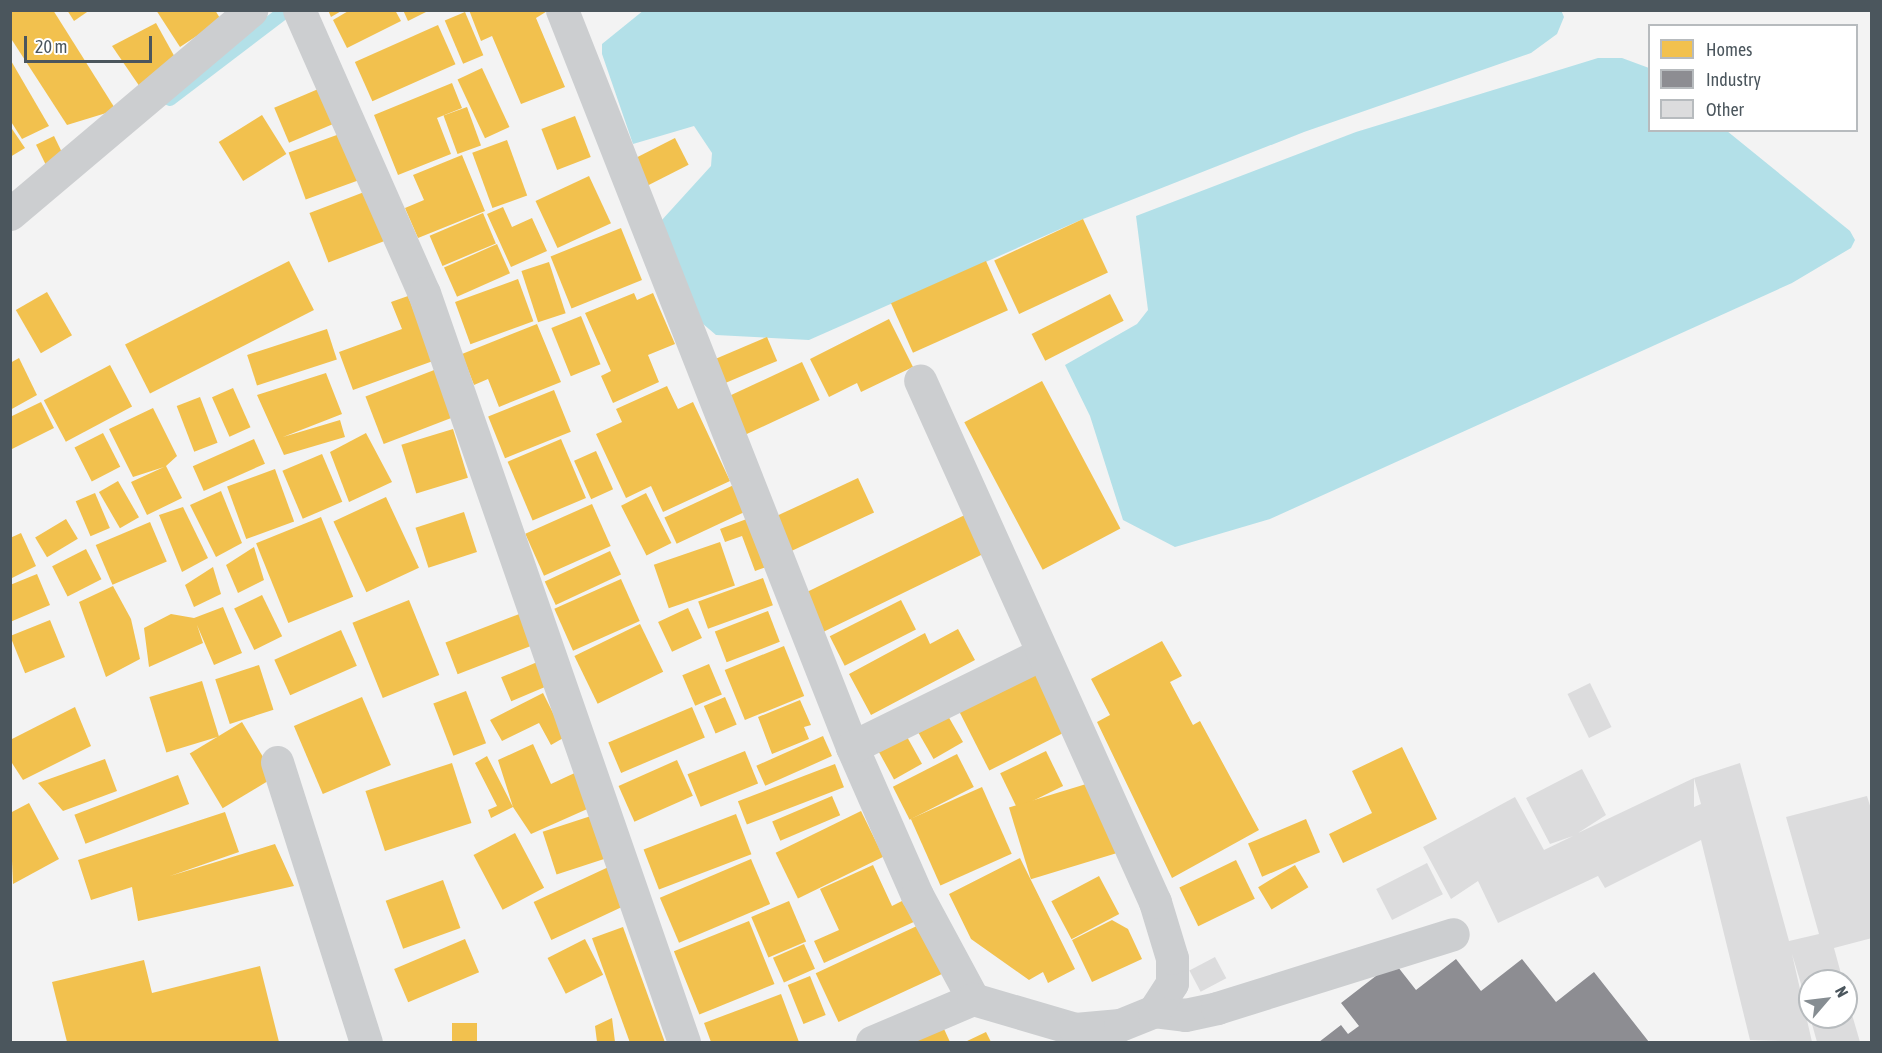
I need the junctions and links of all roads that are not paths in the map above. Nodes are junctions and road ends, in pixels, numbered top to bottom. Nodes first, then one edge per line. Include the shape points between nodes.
1 (251, 10) edge
2 (562, 10) edge
3 (301, 15) edge
4 (10, 214) edge
5 (920, 380) dead end
6 (1041, 654) junction
7 (852, 747) junction
8 (277, 762) dead end
9 (1453, 934) dead end
10 (973, 999) junction
11 (1154, 1011) junction
12 (366, 1042) edge
13 (684, 1042) edge
14 (872, 1042) edge

1 - 4 street
2 - 7 street
3 - 13 street via 424,294
5 - 6 street
6 - 7 street
6 - 11 street via 1155,902 1172,958 1172,983
7 - 10 street via 917,895
8 - 12 street
9 - 11 street via 1217,1008 1185,1015
10 - 11 street via 1075,1029 1119,1025
10 - 14 street

